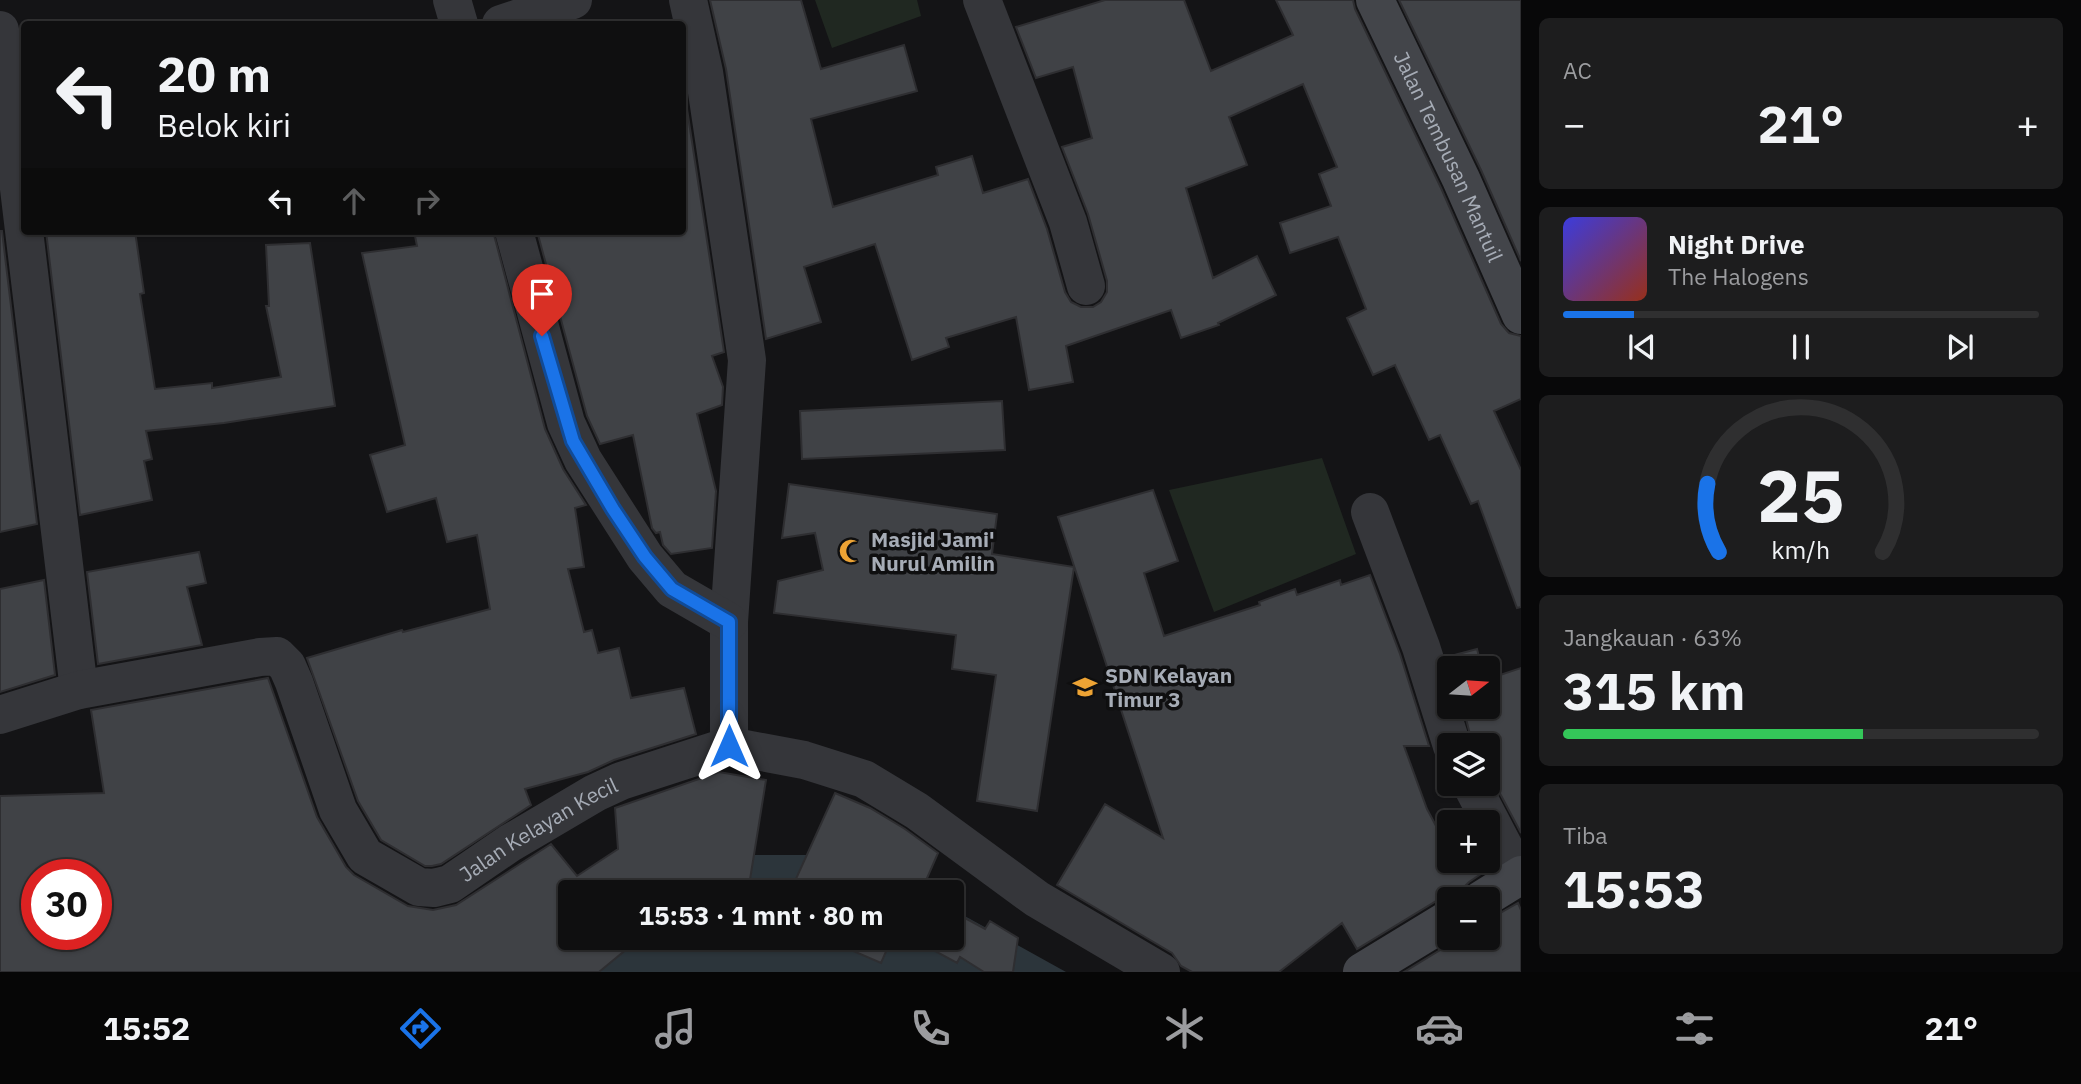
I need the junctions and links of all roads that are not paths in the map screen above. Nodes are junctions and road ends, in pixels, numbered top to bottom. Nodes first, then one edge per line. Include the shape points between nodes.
1 (452, 0) edge
2 (573, 0) edge
3 (688, 0) edge
4 (982, 0) edge
5 (1375, 0) edge
6 (457, 21) edge
7 (510, 21) edge
8 (0, 30) edge
9 (21, 205) edge
10 (25, 235) edge
11 (515, 235) edge
12 (1086, 286) dead end
13 (1521, 315) edge
14 (1370, 512) dead end
15 (729, 622) junction
16 (79, 690) junction
17 (0, 715) edge
18 (1448, 733) edge
19 (729, 746) junction
20 (1477, 796) edge
21 (1520, 875) edge
22 (1500, 888) edge
23 (1437, 926) edge
24 (1161, 972) edge
25 (1362, 972) edge

1 - 6 street
2 - 7 street
3 - 15 street via 704,72 747,360
4 - 12 street via 1068,222
5 - 13 street, Jalan Tembusan Mantuil
8 - 9 street
10 - 16 street
11 - 15 street via 566,423 583,460 645,557 672,589
14 - 18 street
15 - 19 street
16 - 17 street, Jalan Kelayan Kecil
16 - 19 street, Jalan Kelayan Kecil via 277,656 294,682 338,810 365,856 419,887 450,884 510,843 621,781
19 - 24 street, Jalan Kelayan Kecil via 804,760 864,779 917,811 1037,899
20 - 21 street
21 - 22 street
23 - 25 street

